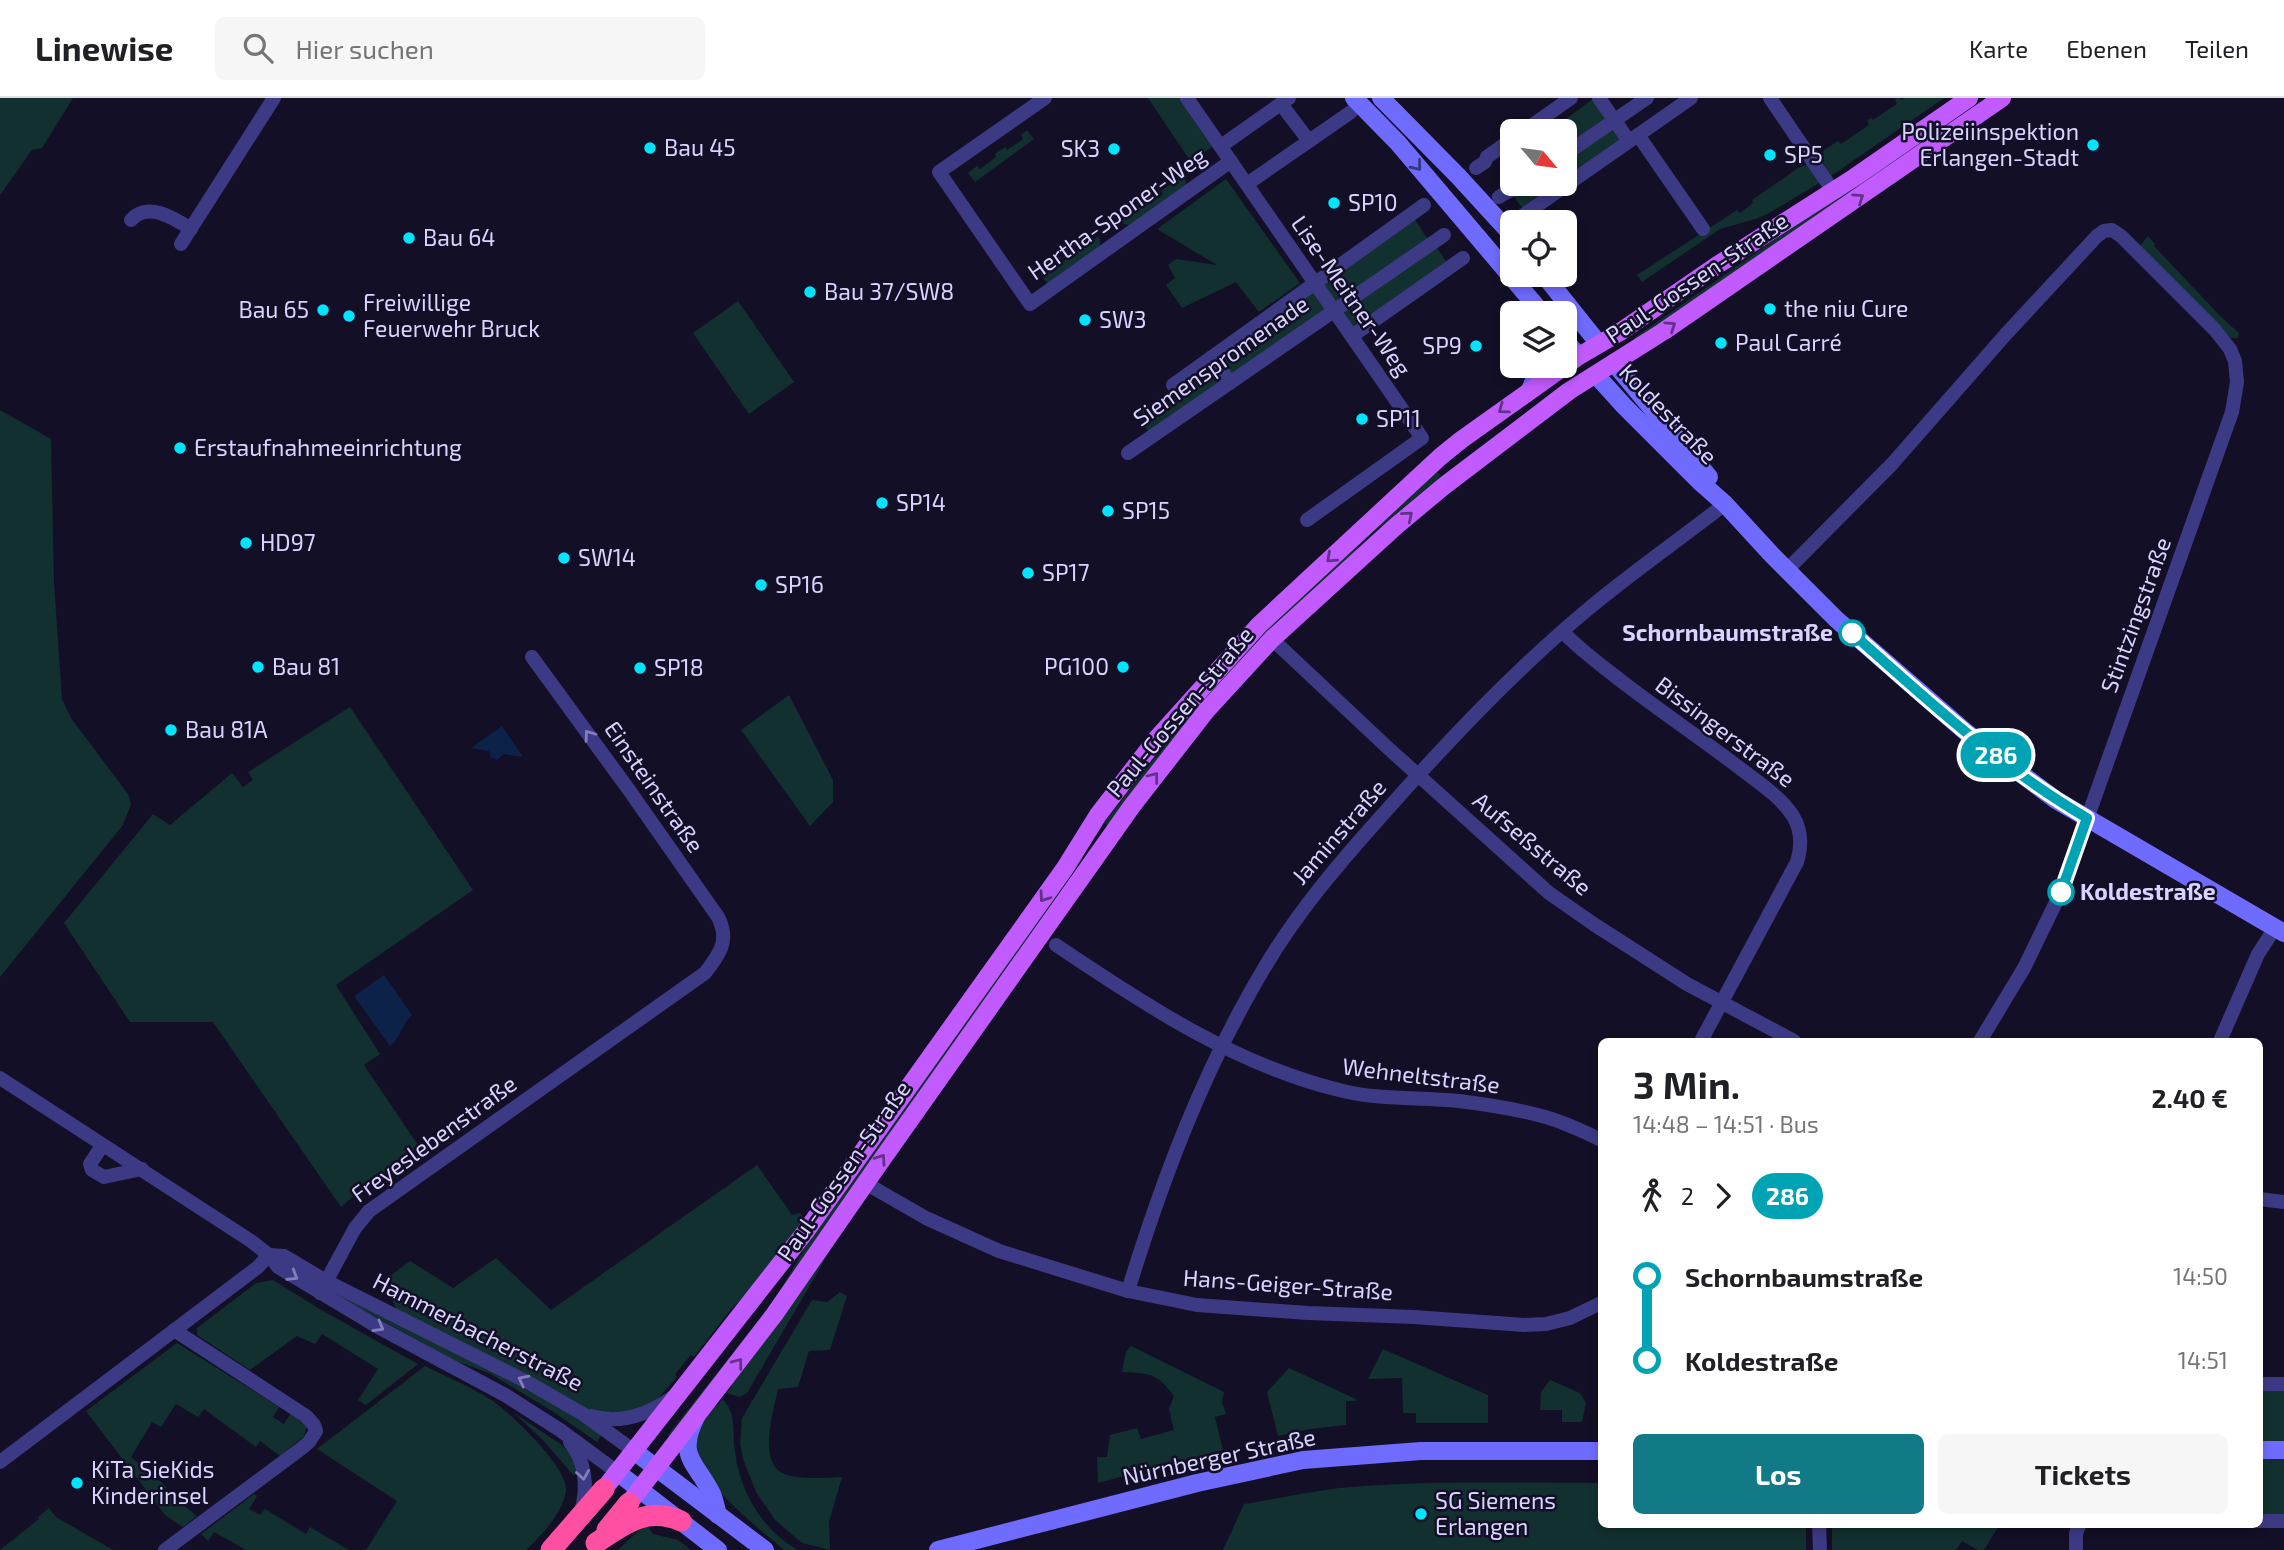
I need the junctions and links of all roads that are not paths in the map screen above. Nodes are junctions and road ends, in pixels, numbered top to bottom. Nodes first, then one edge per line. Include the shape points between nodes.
1 (274, 98) edge
2 (1045, 98) edge
3 (1187, 98) edge
4 (1571, 98) edge
5 (1599, 98) edge
6 (1647, 98) edge
7 (1691, 98) edge
8 (1770, 98) edge
9 (1969, 98) edge
10 (2002, 98) edge
11 (1384, 99) edge
12 (1285, 101) edge
13 (1353, 105) edge
14 (1940, 118) junction
15 (1541, 119) edge
16 (1615, 120) junction
17 (1952, 134) junction
18 (1633, 138) junction
19 (1309, 141) junction
20 (1425, 142) junction
21 (1398, 143) junction
22 (1221, 146) junction
23 (1577, 146) edge
24 (1500, 148) edge
25 (1231, 161) junction
26 (1476, 169) dead end
27 (1247, 184) junction
28 (1833, 191) junction
29 (1424, 205) dead end
30 (1538, 210) edge
31 (1500, 213) edge
32 (131, 220) dead end
33 (191, 229) junction
34 (1703, 229) dead end
35 (1444, 234) dead end
36 (181, 244) dead end
37 (1463, 258) dead end
38 (1315, 283) junction
39 (1554, 287) edge
40 (1531, 301) edge
41 (1334, 310) junction
42 (1352, 336) junction
43 (1599, 344) junction
44 (1579, 356) junction
45 (1212, 357) junction
46 (1614, 363) junction
47 (1595, 374) junction
48 (1535, 378) edge
49 (1230, 383) junction
50 (1173, 385) dead end
51 (1530, 390) junction
52 (1128, 453) dead end
53 (1426, 471) junction
54 (1444, 486) junction
55 (1725, 505) junction
56 (1307, 520) dead end
57 (1787, 570) junction
58 (1563, 632) junction
59 (1272, 639) junction
60 (532, 657) dead end
61 (1418, 775) junction
62 (1110, 800) junction
63 (1126, 813) junction
64 (2087, 818) junction
65 (2279, 931) edge
66 (1056, 945) dead end
67 (721, 948) joint
68 (1722, 1001) junction
69 (1703, 1038) edge
70 (1789, 1038) edge
71 (1982, 1038) edge
72 (2221, 1038) edge
73 (1222, 1047) junction
74 (0, 1077) edge
75 (1598, 1139) edge
76 (102, 1146) junction
77 (142, 1169) junction
78 (865, 1184) junction
79 (2263, 1199) edge
80 (2284, 1202) edge
81 (269, 1255) junction
82 (323, 1287) junction
83 (1128, 1291) junction
84 (1598, 1304) edge
85 (174, 1330) junction
86 (2263, 1384) edge
87 (2284, 1384) edge
88 (681, 1391) junction
89 (583, 1414) junction
90 (696, 1417) junction
91 (560, 1430) junction
92 (2263, 1450) edge
93 (2284, 1450) edge
94 (634, 1451) junction
95 (1598, 1451) edge
96 (0, 1462) edge
97 (655, 1469) junction
98 (618, 1472) junction
99 (604, 1489) joint
100 (634, 1496) junction
101 (718, 1515) junction
102 (681, 1521) junction
103 (2263, 1521) edge
104 (2284, 1521) edge
105 (575, 1524) junction
106 (1819, 1528) edge
107 (2078, 1529) edge
108 (593, 1546) edge
109 (165, 1550) edge
110 (551, 1550) edge
111 (718, 1550) edge
112 (765, 1550) edge
113 (938, 1550) edge
114 (1819, 1550) edge
115 (2076, 1550) edge

1 - 33 street
2 - 25 street, Hertha-Sponer-Weg via 939,172 1030,304
3 - 22 street, Lise-Meitner-Weg
4 - 15 street
5 - 16 street
6 - 16 street
7 - 18 street
8 - 28 street
9 - 14 main road, Paul-Gossen-Straße
10 - 17 main road, Paul-Gossen-Straße
11 - 20 street
12 - 19 street, Hertha-Sponer-Weg
12 - 22 street, Hertha-Sponer-Weg
13 - 19 street
13 - 21 street
14 - 17 main road
14 - 28 main road, Paul-Gossen-Straße
16 - 18 street
16 - 23 street
46 -> 17 main road, Paul-Gossen-Straße
18 - 30 street
18 - 34 street
19 - 27 street
20 - 21 street via 1410,135
20 - 31 street
21 -> 40 street
22 - 25 street, Lise-Meitner-Weg
24 - 26 street
25 - 27 street, Lise-Meitner-Weg
27 - 38 street, Lise-Meitner-Weg
28 - 43 main road, Paul-Gossen-Straße
29 - 38 street, Siemenspromenade
32 - 33 street via 145,211 170,217
33 - 36 street
35 - 41 street, Siemenspromenade
37 - 42 street
38 - 41 street, Lise-Meitner-Weg
38 - 45 street, Siemenspromenade
39 - 43 street
41 - 42 street, Lise-Meitner-Weg
41 - 49 street, Siemenspromenade
42 - 56 street, Lise-Meitner-Weg via 1422,438
43 - 44 main road, Paul-Gossen-Straße
43 - 46 main road
44 - 47 main road, Koldestraße
44 - 51 main road, Paul-Gossen-Straße
45 - 49 street
45 - 50 street, Siemenspromenade
46 - 47 main road, Paul-Gossen-Straße
46 - 55 street, Koldestraße via 1707,474
47 - 54 main road, Paul-Gossen-Straße
47 - 55 street, Koldestraße
48 - 51 street
49 - 52 street, Siemenspromenade
51 -> 53 main road, Paul-Gossen-Straße
53 - 54 main road via 1444,474
53 -> 62 main road, Paul-Gossen-Straße via 1259,625 1158,737
59 -> 54 main road, Paul-Gossen-Straße
55 - 57 street, Koldestraße
55 - 58 street, Jaminstraße
57 - 64 street, Koldestraße via 1837,620 1967,733
57 - 64 street, Stintzingstraße via 1892,464 2097,236 2112,230 2221,337 2235,361 2237,382 2232,412
58 - 61 street, Jaminstraße
58 - 68 street, Bissingerstraße via 1783,803 1794,817 1800,831 1797,862
59 - 61 street, Aufseßstraße
63 -> 59 main road, Paul-Gossen-Straße via 1206,711
67 -> 60 street, Einsteinstraße via 724,933 718,916
61 - 68 street, Aufseßstraße via 1549,893 1687,984
61 - 73 street, Jaminstraße via 1296,920 1263,969
62 - 63 main road via 1110,810 1120,816
62 -> 88 main road, Paul-Gossen-Straße via 840,1184
78 -> 63 main road, Paul-Gossen-Straße
64 - 65 street, Koldestraße
64 - 71 street, Stintzingstraße via 2046,927
65 - 72 street via 2258,954
66 - 73 street, Wehneltstraße
67 - 82 street, Freyeslebenstraße via 705,974 369,1211
68 - 69 street, Bissingerstraße
68 - 70 street, Aufseßstraße
73 - 75 street, Wehneltstraße via 1274,1070 1345,1091 1506,1109 1561,1122
73 - 83 street, Jaminstraße via 1168,1170
74 - 76 street, Hammerbacherstraße
76 - 77 street, Hammerbacherstraße
76 - 77 street via 90,1164 104,1177
77 - 81 street, Hammerbacherstraße
78 - 83 street, Hans-Geiger-Straße via 926,1219 999,1251
90 -> 78 main road, Paul-Gossen-Straße
79 - 80 street
81 - 82 street, Hammerbacherstraße via 278,1267
81 - 85 street
89 -> 82 street, Hammerbacherstraße via 529,1383
82 -> 91 street, Hammerbacherstraße via 378,1327
83 - 84 street, Hans-Geiger-Straße via 1237,1309 1524,1325 1570,1318
85 - 96 street
85 - 109 street via 306,1416 316,1431 302,1448
86 - 87 street
88 - 89 street, Paul-Gossen-Straße via 633,1417 604,1420
88 - 94 main road, Paul-Gossen-Straße
89 - 94 street, Hammerbacherstraße
90 - 97 main road, Paul-Gossen-Straße
90 - 101 street via 689,1436 689,1457 711,1492
91 - 98 street, Hammerbacherstraße
91 -> 105 street, Hammerbacherstraße via 580,1458 585,1477 585,1496
92 - 93 street
94 - 97 street, Hammerbacherstraße
94 - 98 main road, Paul-Gossen-Straße
95 - 113 street, Nürnberger Straße via 1421,1451 1303,1460
97 - 100 main road, Paul-Gossen-Straße
97 - 101 street
98 - 99 main road, Paul-Gossen-Straße
98 - 100 street
99 - 105 highway
100 - 102 street via 660,1505
100 - 108 highway
101 - 112 street
102 - 108 highway via 668,1515 638,1518
102 - 111 street
103 - 104 street
105 - 110 highway
106 - 114 street
107 - 115 street

